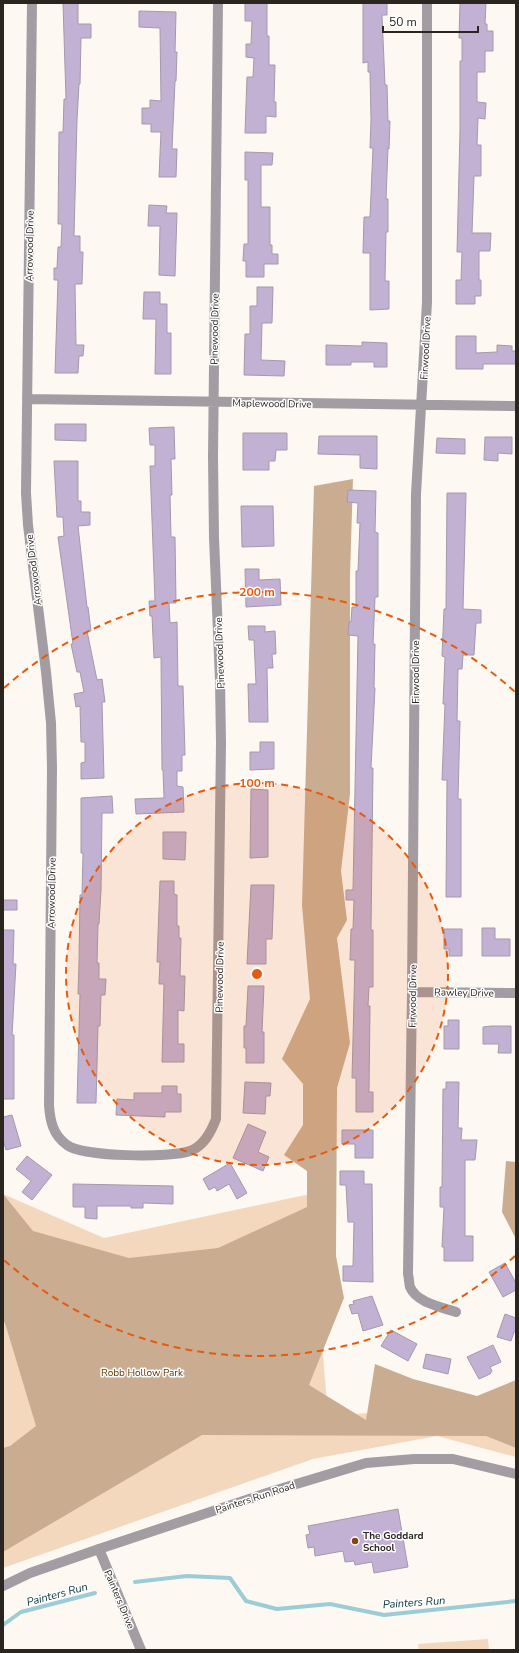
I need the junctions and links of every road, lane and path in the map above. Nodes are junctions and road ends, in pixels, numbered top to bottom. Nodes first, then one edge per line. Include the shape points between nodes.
1 (32, 3) edge
2 (218, 3) edge
3 (427, 3) edge
4 (27, 399) junction
5 (213, 402) junction
6 (422, 405) junction
7 (516, 406) edge
8 (412, 992) junction
9 (516, 993) edge
10 (56, 1134) joint
11 (456, 1312) dead end
12 (516, 1474) edge
13 (99, 1549) junction
14 (3, 1586) edge
15 (141, 1650) edge

1 - 4 street, Arrowood Drive
2 - 5 street, Pinewood Drive
3 - 6 street, Firwood Drive via 427,302
4 - 5 street, Maplewood Drive
4 - 10 street, Arrowood Drive via 28,524 46,672 51,738 49,1105 50,1123
5 - 6 street, Maplewood Drive
5 - 10 street, Pinewood Drive via 214,538 221,743 216,1120 212,1132 203,1142 191,1151 175,1154 78,1151 67,1146
6 - 7 street, Maplewood Drive
6 - 8 street, Firwood Drive via 416,494
8 - 9 street, Rawley Drive
8 - 11 street, Firwood Drive via 408,1274 410,1287 418,1297
12 - 13 street, Painters Run Road via 453,1459 414,1459 366,1464 277,1490
13 - 14 street, Painters Run Road via 30,1573
13 - 15 street, Painters Drive

